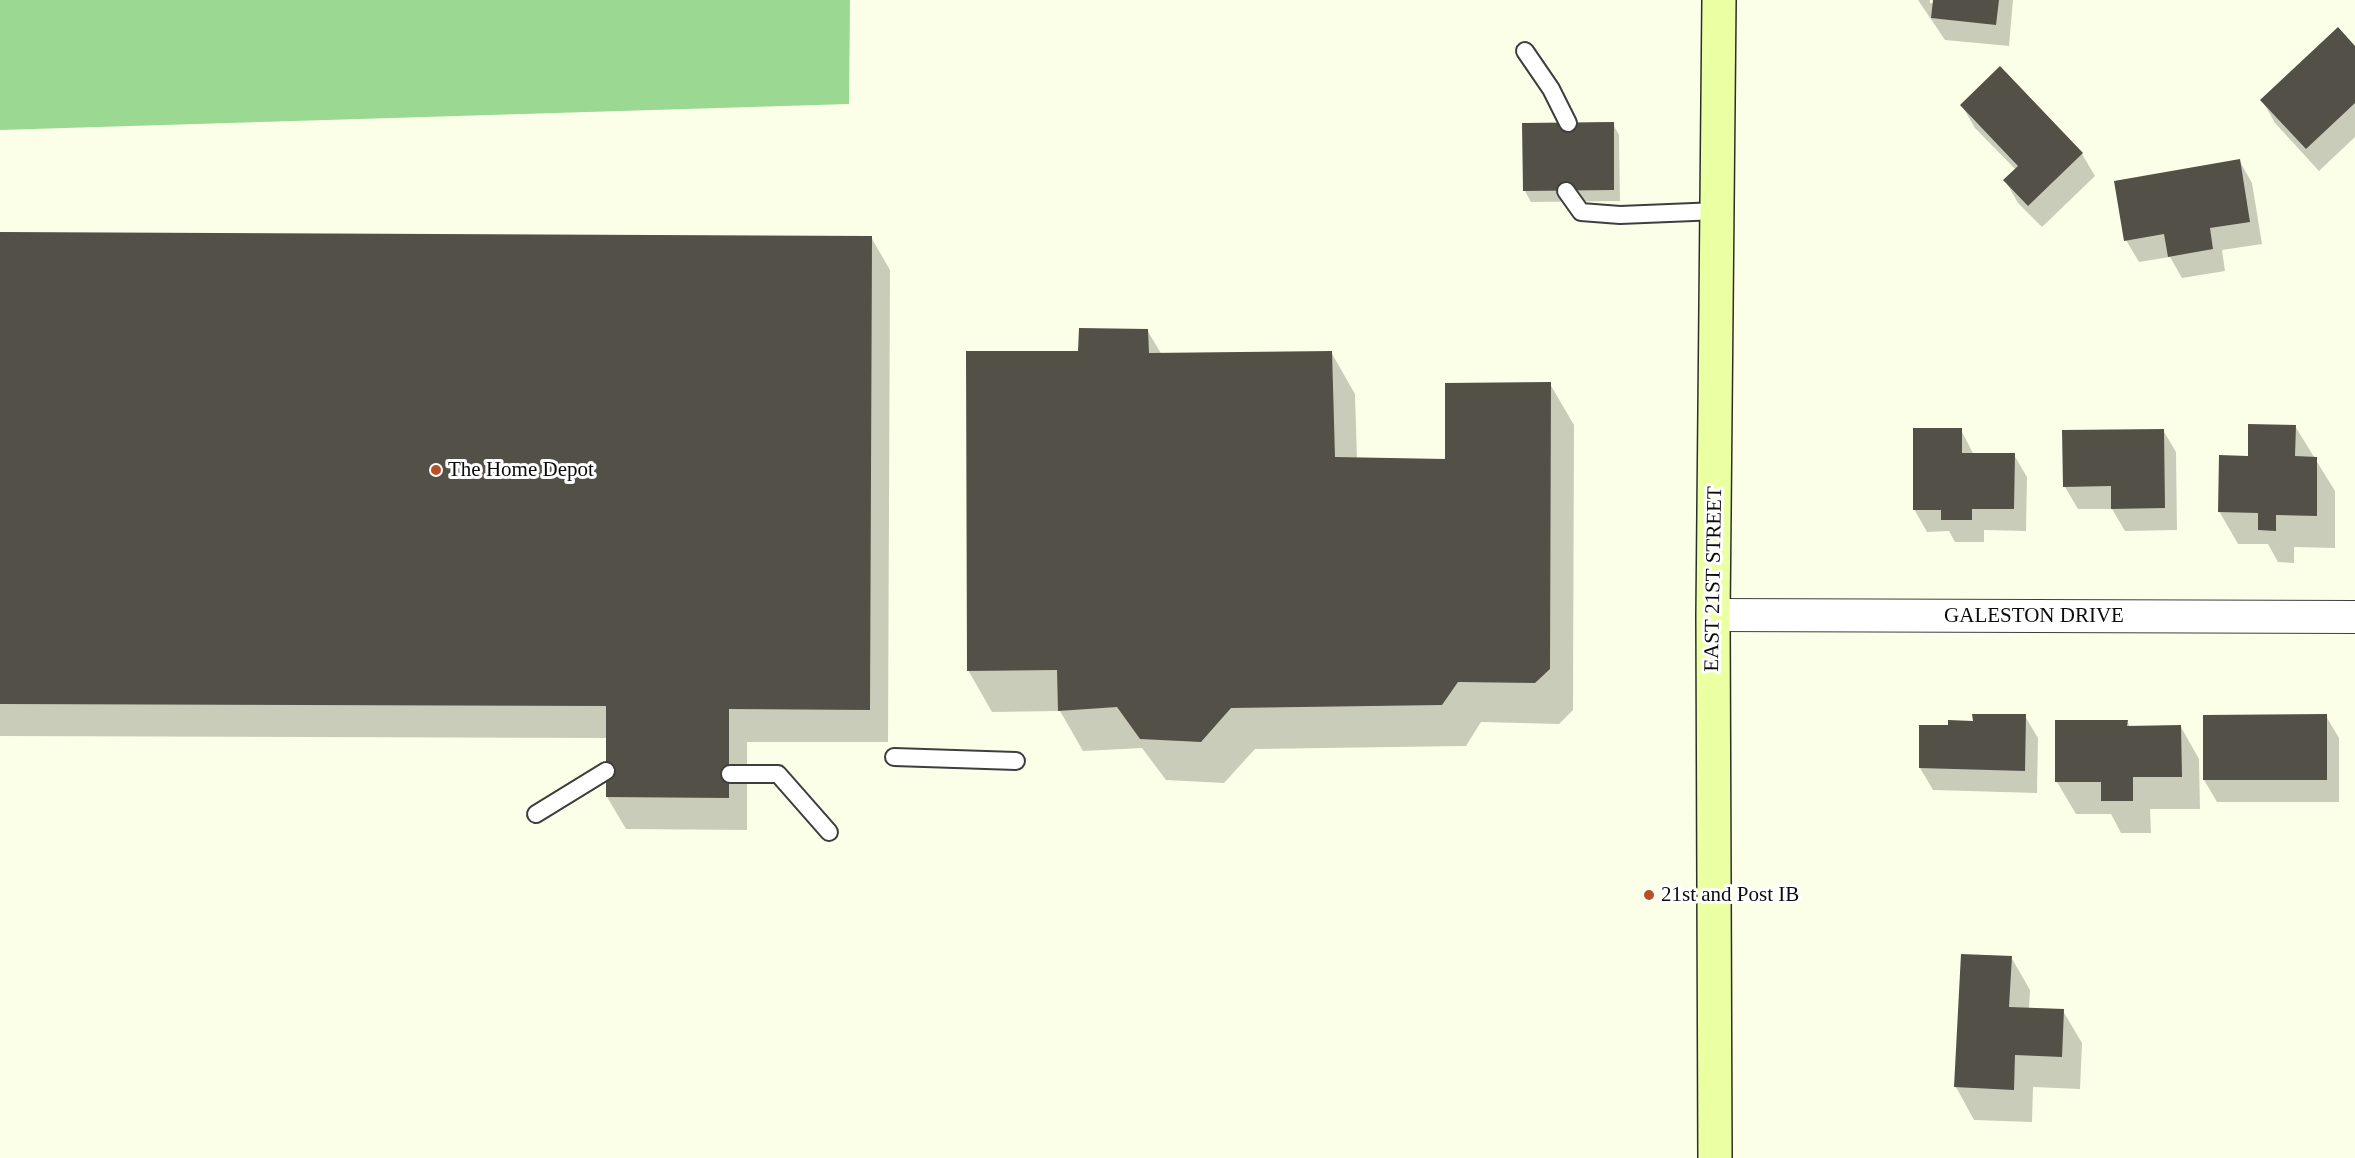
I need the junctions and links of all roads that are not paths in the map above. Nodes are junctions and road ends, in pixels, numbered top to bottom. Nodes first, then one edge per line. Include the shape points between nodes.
1 (1719, 0) edge
2 (1525, 51) dead end
3 (1568, 123) dead end
4 (1566, 191) dead end
5 (1718, 211) junction
6 (1713, 615) junction
7 (2355, 617) edge
8 (894, 757) dead end
9 (1016, 761) dead end
10 (606, 771) dead end
11 (730, 774) dead end
12 (536, 814) dead end
13 (829, 832) dead end
14 (1715, 1158) edge

1 - 5 main road, EAST 21ST STREET
2 - 3 lane
4 - 5 lane via 1581,212 1620,215
5 - 6 main road, EAST 21ST STREET
6 - 7 street, GALESTON DRIVE
6 - 14 main road, EAST 21ST STREET
8 - 9 lane
10 - 12 lane
11 - 13 lane via 778,774

